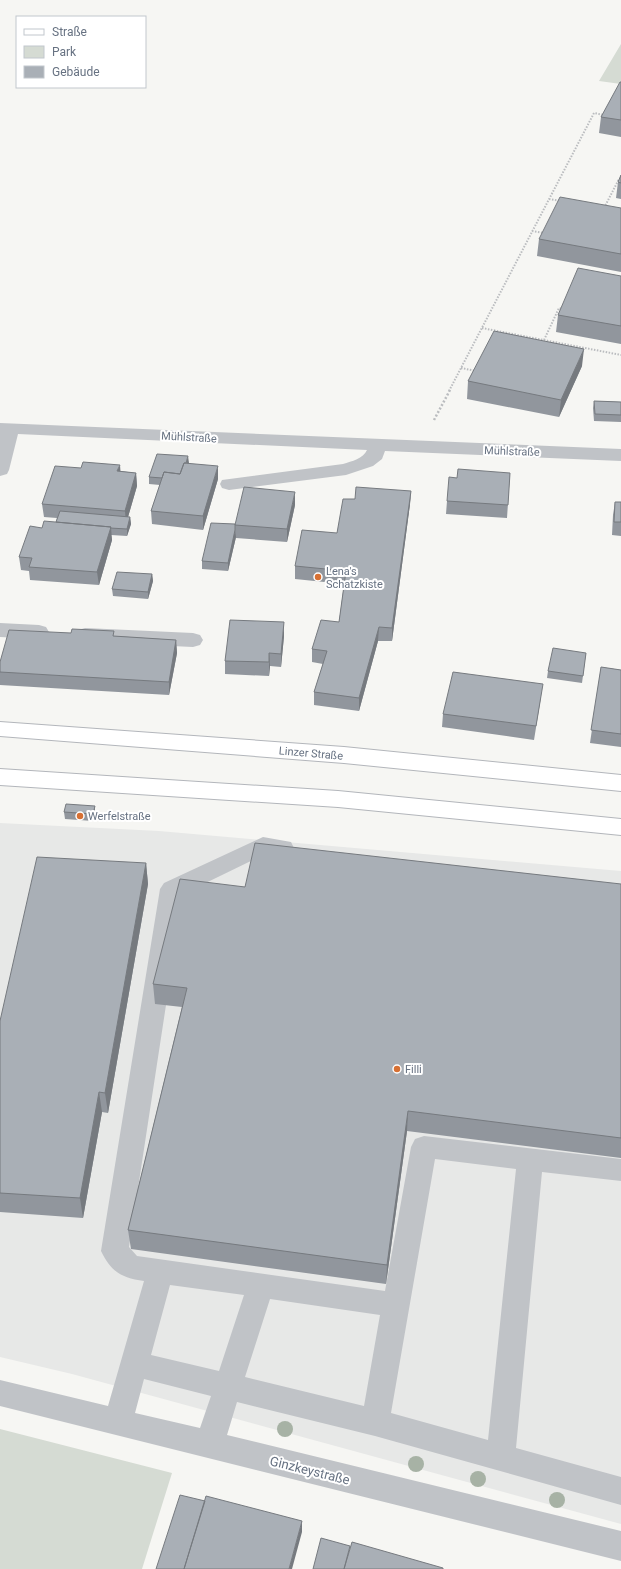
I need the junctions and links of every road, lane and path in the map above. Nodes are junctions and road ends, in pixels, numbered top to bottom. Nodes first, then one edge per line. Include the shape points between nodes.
1 (609, 116) edge
2 (621, 179) edge
3 (549, 199) junction
4 (565, 202) edge
5 (610, 210) edge
6 (532, 231) junction
7 (548, 234) edge
8 (566, 309) edge
9 (482, 328) junction
10 (544, 340) junction
11 (621, 355) edge
12 (460, 368) junction
13 (480, 372) edge
14 (5, 428) edge
15 (378, 445) junction
16 (425, 447) junction
17 (621, 455) edge
18 (0, 470) edge
19 (229, 484) dead end
20 (0, 630) edge
21 (192, 640) dead end
22 (0, 729) edge
23 (0, 777) edge
24 (621, 783) edge
25 (621, 827) edge
26 (303, 850) edge
27 (530, 1159) junction
28 (621, 1170) edge
29 (160, 1272) junction
30 (261, 1285) junction
31 (396, 1305) junction
32 (135, 1364) junction
33 (228, 1387) junction
34 (0, 1393) edge
35 (118, 1422) junction
36 (375, 1422) junction
37 (209, 1445) junction
38 (501, 1456) junction
39 (621, 1491) edge
40 (621, 1546) edge

1 - 3 path via 594,113
2 - 5 path via 604,209
3 - 4 path
3 - 6 path
6 - 7 path
6 - 9 path
8 - 10 path via 559,308
9 - 10 path
9 - 12 path
10 - 11 path
12 - 13 path
12 - 16 path via 430,428
14 - 15 street, Mühlstraße
14 - 18 street
15 - 16 street, Mühlstraße
15 - 19 street via 375,455 366,462 346,469
16 - 17 street, Mühlstraße
20 - 21 street
22 - 24 main road, Linzer Straße via 344,755
23 - 25 main road via 338,799
26 - 29 street via 263,846 172,890 115,1251 130,1267
27 - 28 street
27 - 31 street via 424,1147
27 - 38 street
29 - 30 street
29 - 32 street
30 - 31 street
30 - 33 street
31 - 36 street
32 - 33 street
32 - 35 street
33 - 36 street
33 - 37 street
34 - 35 street, Ginzkeystraße
35 - 37 street, Ginzkeystraße
36 - 38 street
37 - 40 street, Ginzkeystraße
38 - 39 street

